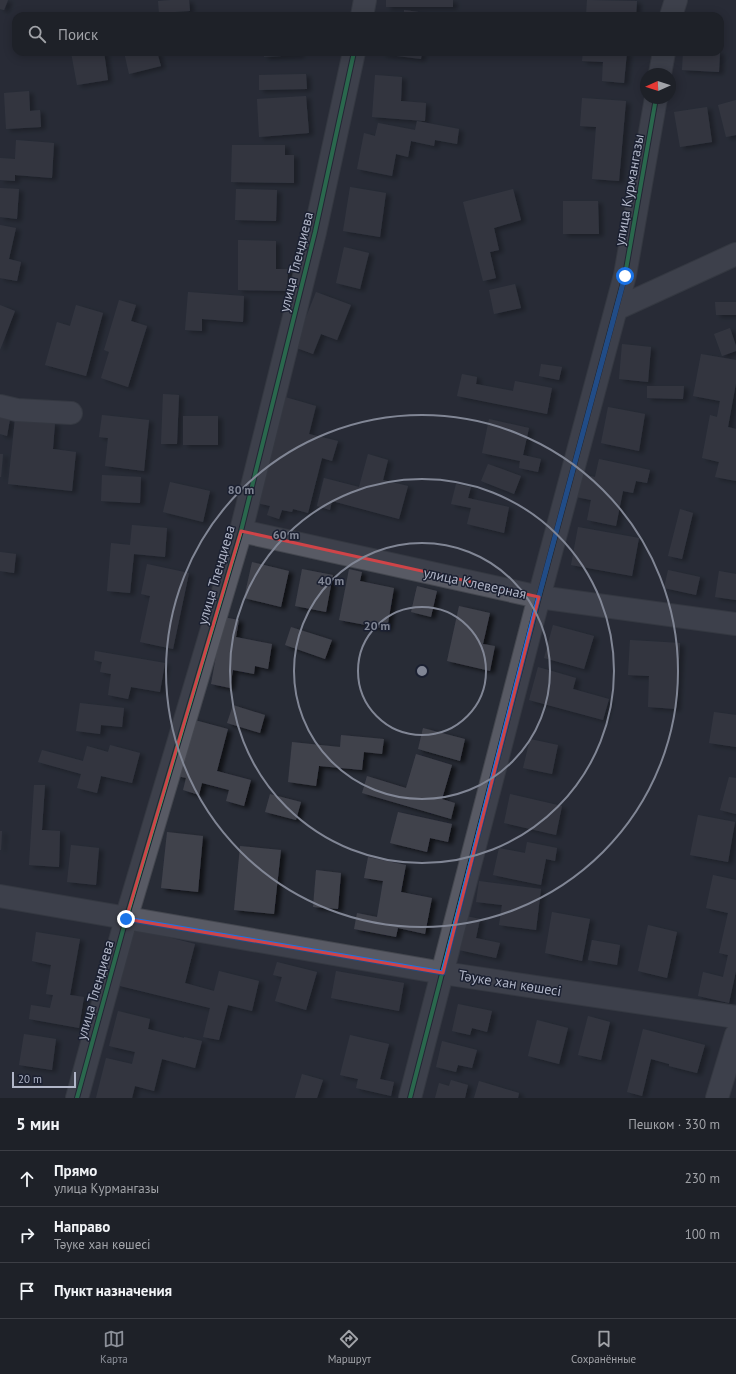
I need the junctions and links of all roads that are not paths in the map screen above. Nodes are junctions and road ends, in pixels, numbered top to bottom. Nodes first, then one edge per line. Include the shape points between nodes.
1 (365, 0) edge
2 (676, 0) edge
3 (363, 12) edge
4 (672, 12) edge
5 (353, 56) edge
6 (663, 56) edge
7 (661, 68) edge
8 (655, 104) edge
9 (736, 254) edge
10 (616, 310) junction
11 (0, 406) edge
12 (72, 413) dead end
13 (241, 531) junction
14 (539, 596) junction
15 (736, 624) edge
16 (0, 896) edge
17 (126, 919) junction
18 (443, 973) junction
19 (736, 1017) edge
20 (736, 1036) edge
21 (76, 1098) edge
22 (410, 1098) edge
23 (717, 1098) edge

1 - 3 street
2 - 4 street
5 - 13 street, улица Тлендиева via 316,232
6 - 7 street
8 - 10 street, улица Курмангазы via 625,276
9 - 10 street
10 - 14 street, улица Курмангазы
11 - 12 street via 17,410
13 - 14 street, улица Клеверная
13 - 17 street, улица Тлендиева
14 - 15 street, улица Клеверная
14 - 18 street, улица Курмангазы
16 - 17 street, Тәуке хан көшесі
17 - 18 street, Тәуке хан көшесі
17 - 21 street, улица Тлендиева
18 - 19 street, Тәуке хан көшесі
18 - 22 street, улица Курмангазы
20 - 23 street

